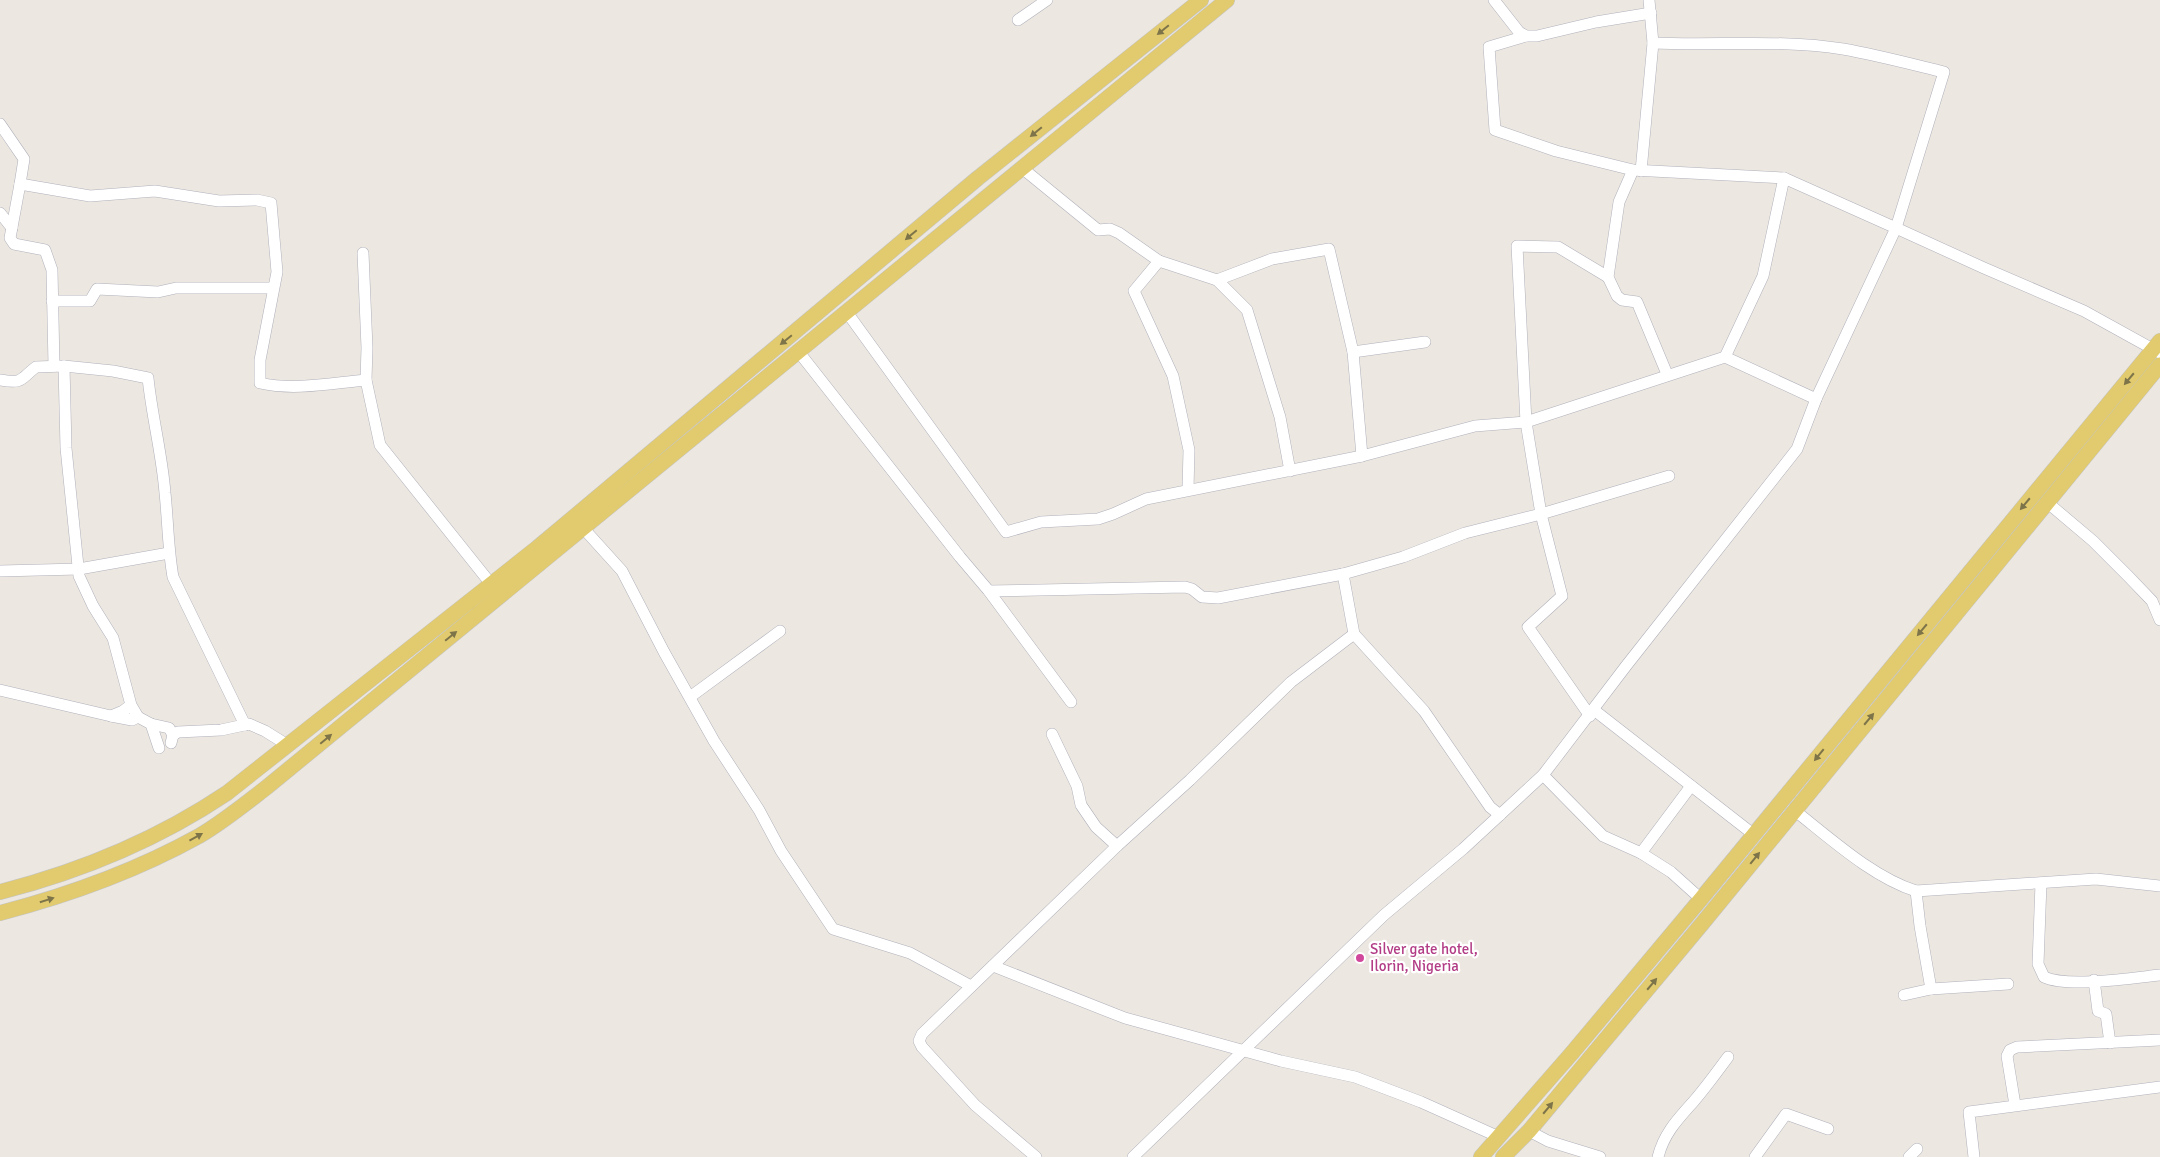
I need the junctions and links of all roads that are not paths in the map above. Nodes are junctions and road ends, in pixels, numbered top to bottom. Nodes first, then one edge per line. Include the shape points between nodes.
1 (1048, 0) edge
2 (1201, 0) edge
3 (1227, 0) edge
4 (1494, 0) edge
5 (1649, 0) edge
6 (1651, 13) junction
7 (1018, 20) dead end
8 (1526, 36) junction
9 (1653, 43) junction
10 (0, 124) edge
11 (1022, 168) junction
12 (1637, 171) junction
13 (1784, 178) junction
14 (20, 184) junction
15 (0, 213) edge
16 (12, 228) junction
17 (1896, 228) junction
18 (363, 253) dead end
19 (1159, 261) junction
20 (1608, 277) junction
21 (1218, 280) junction
22 (273, 288) junction
23 (52, 301) junction
24 (846, 311) junction
25 (1425, 342) dead end
26 (2158, 348) edge
27 (798, 351) junction
28 (1353, 352) junction
29 (1725, 357) junction
30 (2160, 365) edge
31 (59, 366) junction
32 (1667, 374) junction
33 (0, 380) edge
34 (366, 380) junction
35 (1816, 399) junction
36 (1526, 422) junction
37 (2086, 431) junction
38 (2099, 440) junction
39 (1362, 456) junction
40 (1290, 471) junction
41 (1669, 476) dead end
42 (1188, 490) junction
43 (2048, 503) junction
44 (1541, 514) junction
45 (584, 529) junction
46 (169, 553) junction
47 (79, 570) junction
48 (0, 571) edge
49 (1343, 574) junction
50 (491, 584) junction
51 (989, 591) junction
52 (2160, 620) edge
53 (780, 631) dead end
54 (1354, 634) junction
55 (1895, 662) junction
56 (1908, 672) junction
57 (0, 690) edge
58 (690, 697) junction
59 (1071, 702) dead end
60 (132, 712) junction
61 (1592, 713) junction
62 (152, 724) junction
63 (245, 725) junction
64 (1052, 734) dead end
65 (289, 746) junction
66 (160, 748) dead end
67 (1544, 775) junction
68 (1798, 780) junction
69 (1691, 786) junction
70 (1810, 790) junction
71 (1490, 807) junction
72 (1794, 810) junction
73 (1500, 815) junction
74 (1482, 832) junction
75 (1753, 834) junction
76 (1117, 846) junction
77 (1641, 853) junction
78 (2041, 883) junction
79 (2160, 886) edge
80 (1916, 891) junction
81 (0, 892) edge
82 (1701, 899) junction
83 (0, 913) edge
84 (993, 966) junction
85 (2160, 975) edge
86 (2094, 980) junction
87 (2008, 984) dead end
88 (971, 986) junction
89 (1931, 988) junction
90 (1904, 995) dead end
91 (2160, 1040) edge
92 (2110, 1043) junction
93 (1243, 1050) junction
94 (1572, 1053) junction
95 (1728, 1057) dead end
96 (1586, 1063) junction
97 (2160, 1087) edge
98 (2015, 1105) junction
99 (1828, 1129) dead end
100 (1529, 1131) junction
101 (1499, 1137) junction
102 (1036, 1157) edge
103 (1133, 1157) edge
104 (1481, 1157) edge
105 (1503, 1157) edge
106 (1600, 1157) edge
107 (1658, 1157) edge
108 (1755, 1157) edge
109 (1974, 1157) edge

1 - 7 street
2 -> 50 main road via 978,178
3 - 11 main road
4 - 8 street via 1519,32
5 - 6 street
6 - 8 street
6 - 9 street
8 - 12 street via 1488,47 1495,130 1556,151
9 - 12 street
9 - 17 street via 1843,49 1944,72
10 - 14 street via 24,160
11 - 19 street via 1098,230 1110,229 1119,233
11 - 24 main road
12 - 13 street
12 - 20 street via 1619,202
13 - 17 street
13 - 29 street via 1764,276
14 - 16 street
14 - 22 street via 90,196 155,190 219,201 271,203 277,272
15 - 16 street
16 - 23 street via 10,238 14,244 45,250 52,270
17 - 26 street via 2084,310
17 - 35 street
18 - 34 street
19 - 21 street
19 - 42 street via 1134,290 1173,376 1189,450
20 - 32 street via 1617,296 1637,302
20 - 36 street via 1558,247 1517,246
21 - 28 street via 1272,259 1329,250
21 - 40 street via 1247,310 1280,417
22 - 23 street via 176,288 158,292 97,289 90,301
22 - 34 street via 260,360 260,383 274,386 317,385
23 - 31 street
24 - 27 main road
24 - 42 street via 1006,532 1041,522 1098,519 1146,499
25 - 28 street
26 -> 37 main road
27 - 45 main road
27 - 51 street
28 - 39 street
29 - 32 street
29 - 35 street
30 - 38 main road
31 - 33 street via 36,367 30,375 12,382
31 - 46 street via 148,378 165,492
31 - 47 street
32 - 36 street
34 - 50 street via 380,445
35 - 61 street via 1797,449
36 - 39 street via 1475,426
36 - 44 street
37 - 38 main road
37 -> 55 main road
38 - 43 main road
39 - 40 street
40 - 42 street
41 - 44 street
43 - 52 street via 2093,541 2152,601
43 - 56 main road
44 - 49 street via 1465,533 1403,557
44 - 61 street via 1562,596 1528,627
45 - 58 street via 622,571
83 -> 45 main road via 76,891 128,871 207,830 267,787
46 - 47 street
46 - 63 street via 172,577
47 - 48 street
47 - 60 street via 81,583 113,638
49 - 51 street via 1218,598 1202,598 1185,587
49 - 54 street
50 - 65 main road
51 - 59 street
53 - 58 street
54 - 71 street via 1424,711
54 - 76 street via 1291,682
55 - 56 main road
55 -> 68 main road
70 -> 56 main road
57 - 60 street via 111,716
58 - 88 street via 781,851 833,929 910,954
60 - 62 street
61 - 67 street
61 - 69 street
62 - 63 street via 169,728 172,739 178,732
62 - 66 street
63 - 65 street via 265,731
64 - 76 street via 1082,805 1096,827
65 - 81 main road via 193,816 155,836 75,870
67 - 73 street
67 - 77 street via 1604,836
68 - 70 main road
68 - 75 main road
69 - 75 street
69 - 77 street
70 - 72 main road
71 - 73 street
71 - 74 street
72 - 80 street via 1855,857 1901,886
96 -> 72 main road
73 - 74 street
74 - 93 street via 1384,916
75 - 82 main road
76 - 84 street
77 - 82 street via 1671,872
78 - 79 street via 2096,879
78 - 80 street
78 - 86 street via 2038,964 2044,977 2060,982
80 - 89 street
82 - 94 main road
84 - 88 street
84 - 93 street via 1125,1018
85 - 86 street
86 - 92 street via 2098,1011 2106,1014
87 - 89 street
88 - 102 street via 928,1027 919,1041 976,1105
89 - 90 street
91 - 92 street
92 - 98 street via 2017,1047 2010,1050 2007,1056
93 - 101 street via 1355,1076
93 - 103 street
94 - 96 main road
94 - 101 main road
95 - 107 street via 1674,1122
100 -> 96 main road
97 - 98 street
98 - 109 street via 1969,1112
99 - 108 street via 1786,1114
100 - 105 main road
100 - 106 street via 1548,1141
101 - 104 main road

